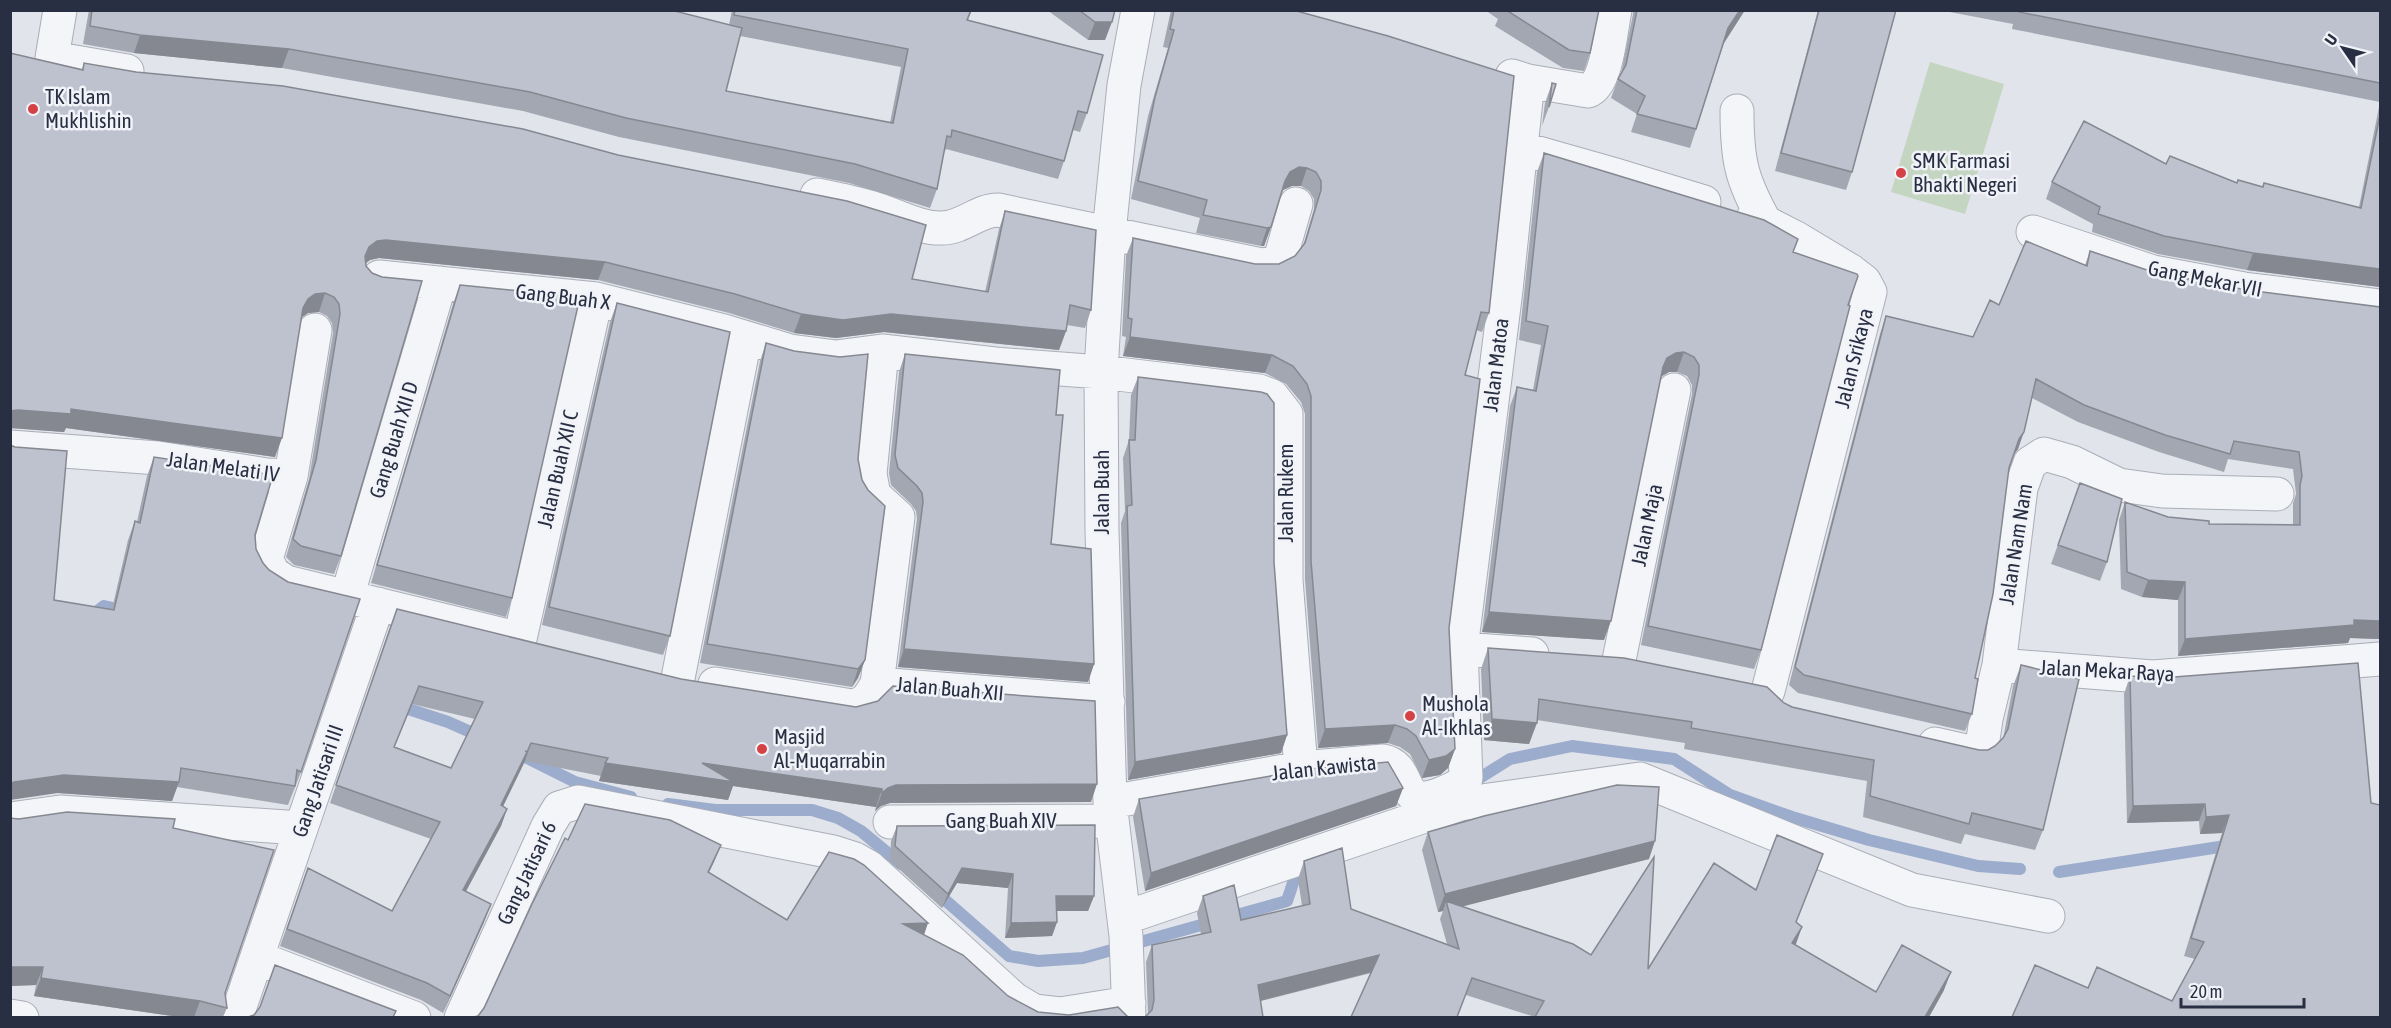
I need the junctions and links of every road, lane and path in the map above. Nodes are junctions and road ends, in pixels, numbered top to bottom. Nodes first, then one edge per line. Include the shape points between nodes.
1 (60, 10) edge
2 (1138, 10) edge
3 (1615, 10) edge
4 (1485, 67) edge
5 (153, 74) edge
6 (1528, 81) junction
7 (1737, 111) dead end
8 (1521, 148) junction
9 (793, 190) edge
10 (1296, 204) dead end
11 (1766, 222) junction
12 (2033, 232) dead end
13 (1109, 233) junction
14 (377, 277) edge
15 (440, 284) junction
16 (596, 298) junction
17 (2380, 306) edge
18 (315, 330) dead end
19 (746, 339) junction
20 (882, 351) junction
21 (1101, 372) junction
22 (1674, 390) dead end
23 (10, 447) edge
24 (291, 476) junction
25 (2277, 494) dead end
26 (363, 600) junction
27 (519, 639) junction
28 (553, 648) edge
29 (1461, 649) junction
30 (2380, 659) edge
31 (1619, 660) junction
32 (1999, 664) junction
33 (1654, 667) edge
34 (644, 670) edge
35 (678, 678) junction
36 (878, 684) junction
37 (1734, 684) edge
38 (1108, 702) junction
39 (1905, 737) edge
40 (1301, 768) junction
41 (1111, 812) junction
42 (10, 819) edge
43 (890, 822) dead end
44 (302, 828) junction
45 (2048, 916) dead end
46 (1125, 927) junction
47 (258, 958) junction
48 (1129, 998) edge
49 (10, 1016) edge
50 (22, 1017) edge
51 (236, 1017) edge
52 (414, 1017) edge
53 (461, 1017) edge

1 - 5 street via 52,58
2 - 13 street, Jalan Buah via 1124,85
3 - 6 street via 1601,80 1596,87 1588,91
4 - 6 street
6 - 8 street, Jalan Matoa
7 - 11 street via 1737,151 1745,181
8 - 11 street, Jalan Srikaya
8 - 29 street, Jalan Matoa
9 - 13 street via 875,209 932,228 951,228 986,211 998,210
10 - 13 street via 1281,256 1269,264 1252,264
11 - 37 street, Jalan Srikaya via 1859,276 1870,296 1779,700
12 - 17 street, Gang Mekar VII via 2153,272 2244,289
13 - 21 street, Jalan Buah
14 - 15 street, Gang Buah X
15 - 16 street, Gang Buah X
15 - 26 street, Gang Buah XII D
16 - 19 street, Gang Buah X
16 - 27 street, Jalan Buah XII C
18 - 24 street
19 - 20 street, Gang Buah X via 790,351 836,357
19 - 35 street
20 - 21 street, Gang Buah X
20 - 36 street via 870,474 874,495 898,517
21 - 38 street, Jalan Buah
21 - 40 street, Jalan Rukem via 1259,391 1272,396 1286,414 1286,580
22 - 31 street, Jalan Maja
23 - 24 street, Jalan Melati IV via 159,458
24 - 26 street, Jalan Melati IV via 266,559 273,573 286,582
25 - 32 street, Jalan Nam Nam via 2162,491 2119,485 2072,462 2044,454 2030,463 2021,488
26 - 27 street
26 - 44 street, Gang Jatisari III via 347,694
27 - 28 street
29 - 31 street
29 - 40 street, Jalan Kawista via 1467,771 1460,785 1423,799 1410,794 1397,766 1390,762
30 - 32 street, Jalan Mekar Raya via 2153,677
31 - 33 street
32 - 39 street via 1982,746 1975,753
34 - 35 street, Jalan Buah XII
35 - 36 street, Jalan Buah XII via 852,706 866,701
36 - 38 street, Jalan Buah XII
38 - 41 street, Jalan Buah
40 - 41 street, Jalan Kawista
41 - 43 street, Gang Buah XIV
41 - 46 street, Jalan Buah
42 - 44 street via 60,812
44 - 47 street, Gang Jatisari III
45 - 46 street via 1911,890 1640,779 1460,804
46 - 48 street, Jalan Buah
47 - 51 street, Gang Jatisari III
47 - 52 street
48 - 53 street, Gang Jatisari 6 via 1060,1014 1034,1011 1014,999 869,867 855,859 578,802 558,808
49 - 50 street

